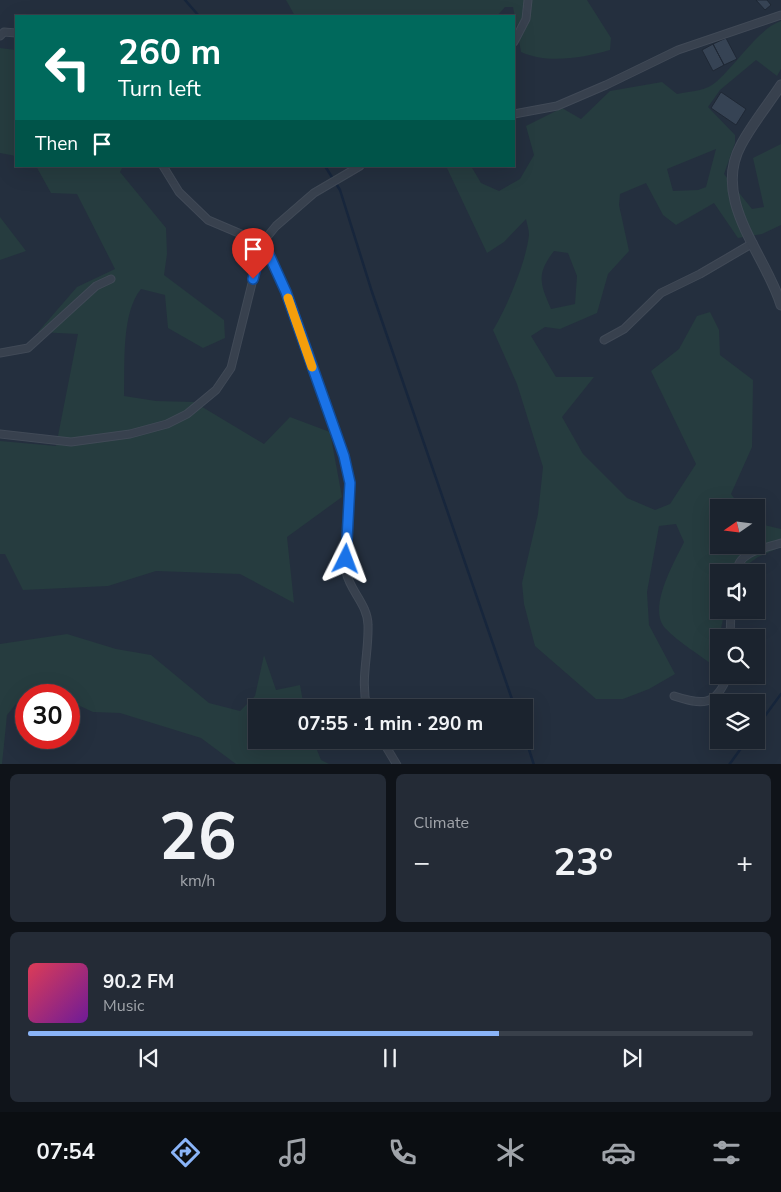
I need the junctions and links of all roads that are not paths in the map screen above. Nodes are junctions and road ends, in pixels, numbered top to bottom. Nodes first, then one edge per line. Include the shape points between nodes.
1 (528, 0) edge
2 (781, 15) edge
3 (15, 33) edge
4 (0, 36) edge
5 (515, 40) edge
6 (781, 85) edge
7 (515, 114) edge
8 (164, 167) edge
9 (358, 167) edge
10 (753, 243) junction
11 (262, 244) junction
12 (111, 279) dead end
13 (781, 305) edge
14 (604, 340) dead end
15 (0, 353) edge
16 (0, 434) edge
17 (781, 543) edge
18 (739, 564) edge
19 (724, 684) edge
20 (674, 696) dead end
21 (365, 699) edge
22 (388, 749) edge
23 (397, 764) edge

1 - 5 street via 526,19
2 - 7 street via 678,50 557,106
3 - 4 street via 4,32
6 - 10 street via 740,146 733,172 733,196
8 - 11 street via 178,192 208,220
9 - 11 street via 314,193 276,226
10 - 13 street
10 - 14 street via 661,293 624,329
11 - 16 street via 231,368 216,390 187,414 167,424 130,434 71,442
11 - 21 street via 286,292 340,443 350,483 346,572 348,583 364,608 369,624 363,670
12 - 15 street via 96,286 28,348
17 - 18 street via 745,556
19 - 20 street via 708,701 698,704
22 - 23 street

